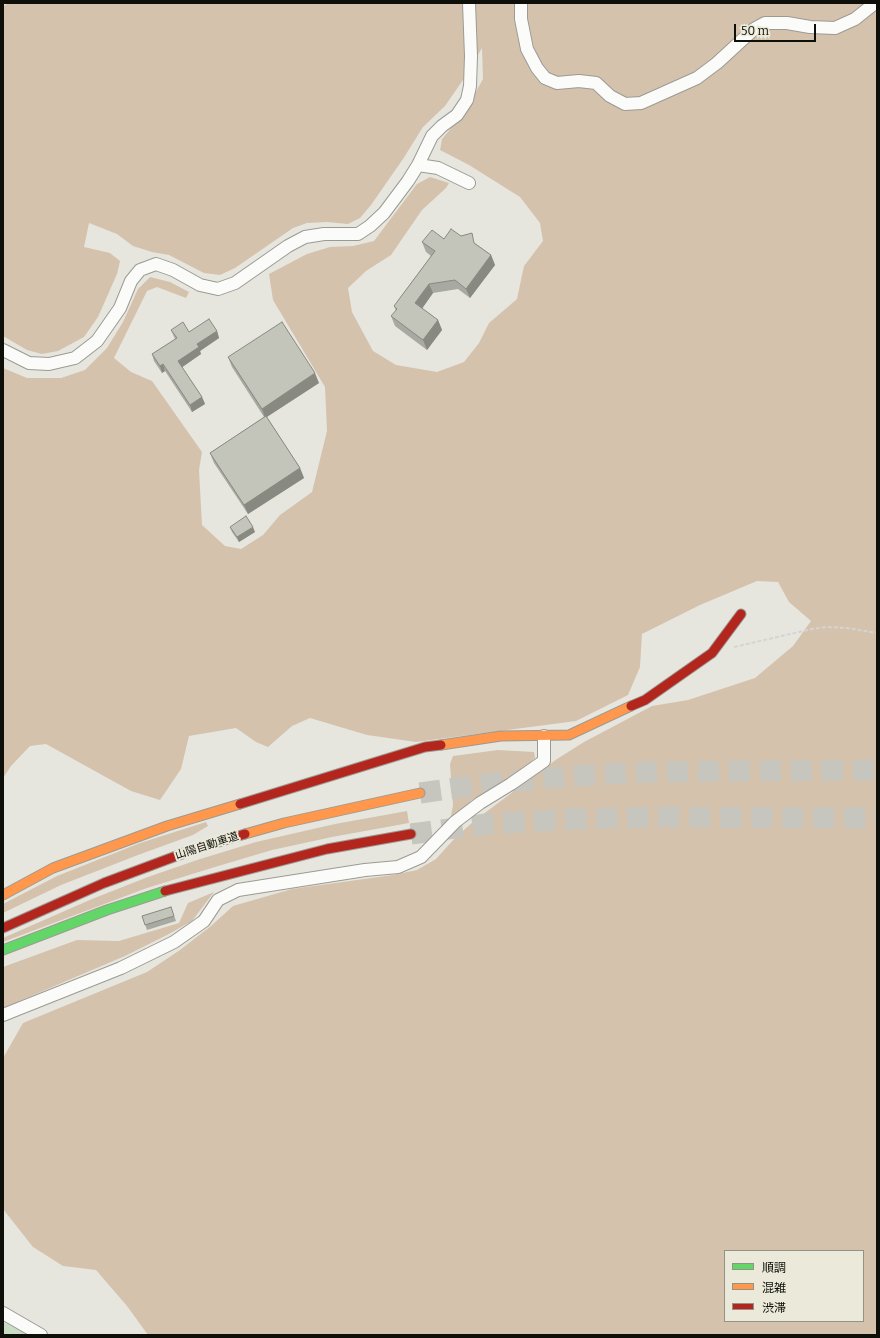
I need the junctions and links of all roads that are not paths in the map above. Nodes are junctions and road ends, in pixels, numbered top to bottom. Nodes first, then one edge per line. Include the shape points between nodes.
1 (469, 3) edge
2 (522, 3) edge
3 (875, 3) edge
4 (418, 165) junction
5 (469, 182) dead end
6 (3, 350) edge
7 (741, 614) dead end
8 (544, 736) junction
9 (420, 793) tunnel mouth
10 (411, 834) tunnel mouth
11 (3, 895) edge
12 (3, 928) edge
13 (3, 950) edge
14 (3, 1015) edge
15 (3, 1313) edge
16 (41, 1335) edge

1 - 4 street via 471,56 467,100 457,115 432,136
2 - 3 street via 521,19 527,48 545,78 557,83 596,83 610,96 625,104 641,103 697,78 754,29 765,23 787,22 810,27 835,28 855,19
4 - 5 street via 438,168
4 - 6 street via 384,213 358,234 324,234 305,238 288,246 235,283 218,289 200,285 156,264 140,270 131,281 120,308 97,341 75,358 49,364 29,362
7 - 8 main road via 712,653 645,700 569,736
8 - 11 main road via 501,736 425,747 167,826 53,868
8 - 14 street via 544,761 455,822 421,857 398,867 238,890 218,900 204,921 174,942 121,968
9 - 12 main road, 山陽自動車道 via 284,823 195,849 104,883
10 - 13 main road via 327,849 175,888 107,910
15 - 16 street

